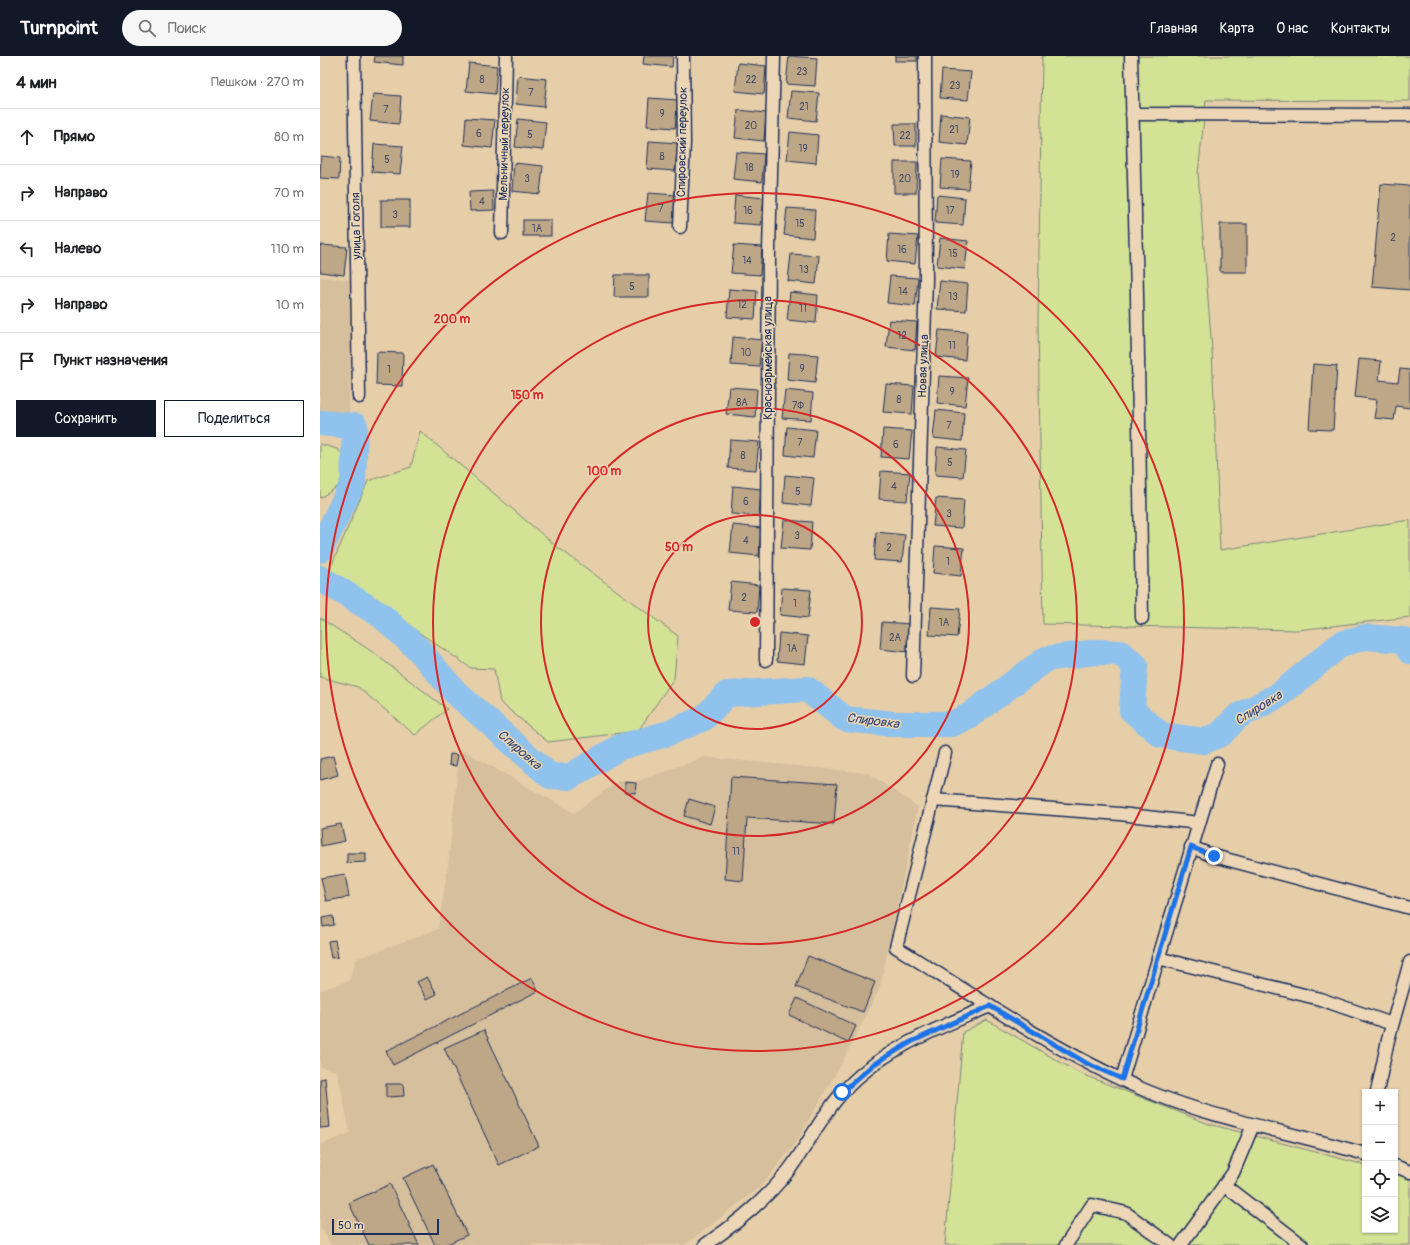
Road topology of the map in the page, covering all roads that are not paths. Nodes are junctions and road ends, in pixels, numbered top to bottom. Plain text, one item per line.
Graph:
1 (354, 56) edge
2 (506, 56) edge
3 (683, 56) edge
4 (774, 56) edge
5 (925, 56) edge
6 (1131, 56) edge
7 (1132, 114) junction
8 (1410, 115) edge
9 (680, 228) dead end
10 (502, 233) dead end
11 (359, 396) dead end
12 (1142, 618) dead end
13 (766, 660) dead end
14 (913, 676) dead end
15 (945, 753) dead end
16 (1217, 764) dead end
17 (933, 800) junction
18 (1199, 823) junction
19 (1191, 847) junction
20 (1410, 908) edge
21 (1158, 958) junction
22 (1410, 962) edge
23 (990, 1006) junction
24 (1392, 1024) junction
25 (1122, 1079) junction
26 (1378, 1089) edge
27 (1253, 1125) junction
28 (1362, 1152) edge
29 (1398, 1167) edge
30 (1410, 1172) edge
31 (1224, 1185) junction
32 (705, 1245) edge
33 (1066, 1245) edge
34 (1170, 1245) edge
35 (1181, 1245) edge
36 (1302, 1245) edge

1 - 11 street, улица Гоголя
2 - 10 street, Мельничный переулок
3 - 9 street, Спировский переулок
4 - 13 street, Красноармейская улица
5 - 14 street, Новая улица
6 - 7 street
7 - 8 street
7 - 12 street
15 - 17 street
16 - 18 street
17 - 18 street
17 - 23 street
18 - 19 street
19 - 20 street
19 - 21 street
21 - 24 street
21 - 25 street
22 - 24 street
23 - 25 street
23 - 32 street
24 - 26 street
25 - 27 street
27 - 28 street
27 - 31 street
29 - 30 street
31 - 35 street
31 - 36 street
33 - 34 street

